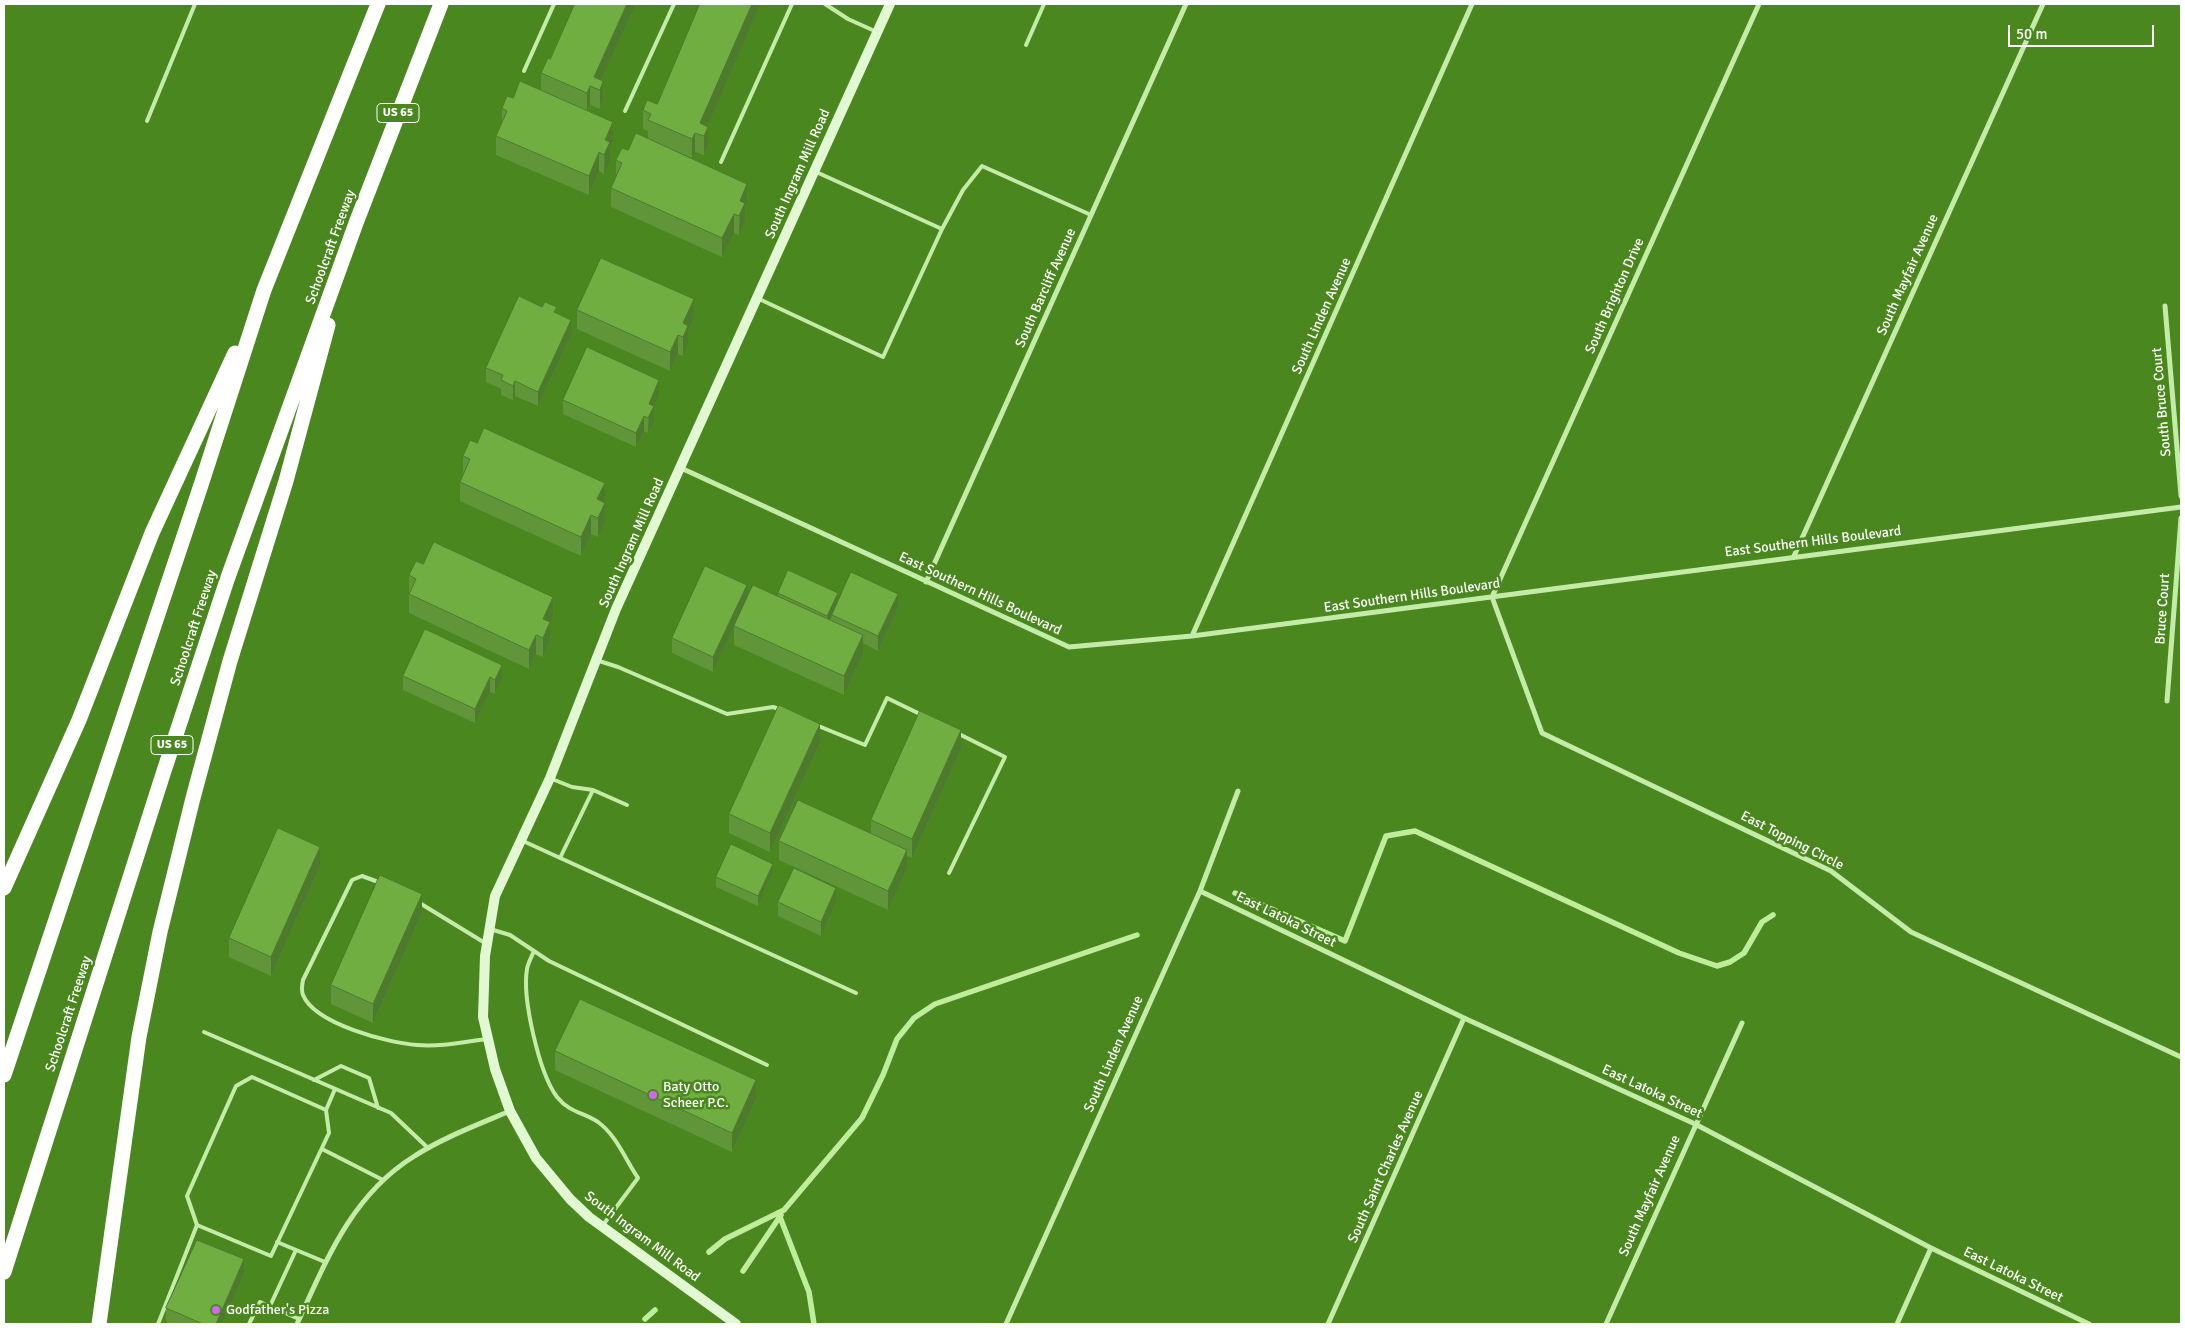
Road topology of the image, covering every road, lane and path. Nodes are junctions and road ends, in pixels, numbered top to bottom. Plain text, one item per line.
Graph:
1 (195, 4) edge
2 (378, 4) edge
3 (441, 4) edge
4 (554, 4) edge
5 (674, 4) edge
6 (792, 4) edge
7 (825, 4) edge
8 (890, 4) edge
9 (1044, 4) edge
10 (1186, 4) edge
11 (1472, 4) edge
12 (1759, 4) edge
13 (2043, 4) edge
14 (877, 32) junction
15 (1026, 45) dead end
16 (524, 71) dead end
17 (625, 111) dead end
18 (147, 121) dead end
19 (721, 162) dead end
20 (814, 171) junction
21 (1091, 215) junction
22 (356, 223) junction
23 (942, 230) junction
24 (264, 290) junction
25 (757, 298) junction
26 (2165, 306) dead end
27 (680, 468) junction
28 (2181, 496) edge
29 (2181, 506) edge
30 (2181, 518) edge
31 (1794, 556) junction
32 (926, 582) junction
33 (1492, 597) junction
34 (1192, 636) junction
35 (596, 660) junction
36 (2167, 702) dead end
37 (792, 714) edge
38 (930, 719) edge
39 (810, 722) edge
40 (955, 732) edge
41 (550, 778) junction
42 (593, 790) junction
43 (1238, 791) dead end
44 (627, 805) dead end
45 (522, 841) junction
46 (560, 858) junction
47 (949, 873) dead end
48 (385, 885) edge
49 (4, 888) edge
50 (1200, 891) junction
51 (410, 898) edge
52 (490, 928) junction
53 (487, 945) junction
54 (534, 951) junction
55 (856, 993) dead end
56 (1464, 1018) junction
57 (1742, 1022) dead end
58 (204, 1032) dead end
59 (488, 1039) junction
60 (2181, 1057) edge
61 (767, 1065) dead end
62 (4, 1075) edge
63 (314, 1080) junction
64 (335, 1089) junction
65 (378, 1108) junction
66 (326, 1110) junction
67 (510, 1111) junction
68 (1695, 1124) junction
69 (428, 1148) junction
70 (322, 1149) junction
71 (383, 1180) junction
72 (197, 1225) junction
73 (602, 1226) junction
74 (277, 1242) junction
75 (1931, 1248) junction
76 (296, 1250) junction
77 (325, 1262) junction
78 (4, 1272) edge
79 (270, 1306) junction
80 (298, 1322) edge
81 (99, 1324) edge
82 (158, 1324) edge
83 (249, 1324) edge
84 (736, 1324) edge
85 (1006, 1324) edge
86 (1328, 1324) edge
87 (1606, 1324) edge
88 (1898, 1324) edge
89 (2089, 1324) edge

1 - 18 lane
2 - 24 highway
3 - 22 highway, Schoolcraft Freeway / US 65
4 - 16 lane
5 - 17 lane
6 - 19 lane
7 - 14 lane
8 - 14 street, South Ingram Mill Road
9 - 15 lane
10 - 21 street, South Barcliff Avenue
11 - 34 street, South Linden Avenue
12 - 33 street, South Brighton Drive
13 - 31 street, South Mayfair Avenue
14 - 20 street, South Ingram Mill Road
20 - 23 lane
20 - 25 street, South Ingram Mill Road
21 - 23 lane
21 - 32 street, South Barcliff Avenue
22 - 78 highway, Schoolcraft Freeway / US 65
22 - 81 highway
23 - 25 lane
24 - 49 highway
24 - 62 highway
25 - 27 street, South Ingram Mill Road
26 - 28 street, South Bruce Court
27 - 32 street, East Southern Hills Boulevard
27 - 35 street, South Ingram Mill Road
29 - 31 street, East Southern Hills Boulevard
30 - 36 street, Bruce Court
31 - 33 street, East Southern Hills Boulevard
32 - 34 street, East Southern Hills Boulevard
33 - 34 street, East Southern Hills Boulevard
33 - 60 street, East Topping Circle
35 - 37 lane
35 - 41 street, South Ingram Mill Road
38 - 39 lane
40 - 47 lane
41 - 42 lane
41 - 45 street, South Ingram Mill Road
42 - 44 lane
42 - 46 lane
43 - 50 street, South Linden Avenue
45 - 46 lane
45 - 52 street, South Ingram Mill Road
46 - 55 lane
48 - 59 lane
50 - 56 street, East Latoka Street
50 - 85 street, South Linden Avenue
51 - 53 lane
52 - 53 street, South Ingram Mill Road
52 - 54 lane
53 - 59 street, South Ingram Mill Road
54 - 61 lane
54 - 73 lane
56 - 68 street, East Latoka Street
56 - 86 street, South Saint Charles Avenue
57 - 68 street, South Mayfair Avenue
58 - 63 lane
59 - 67 street, South Ingram Mill Road
63 - 64 lane
63 - 65 lane
64 - 65 lane
64 - 66 lane
65 - 69 lane
66 - 70 lane
66 - 72 lane
67 - 69 street
67 - 73 street, South Ingram Mill Road
68 - 75 street, East Latoka Street
68 - 87 street, South Mayfair Avenue
69 - 71 street
70 - 71 lane
70 - 74 lane
71 - 77 street
72 - 74 lane
72 - 82 lane
73 - 84 street, South Ingram Mill Road
74 - 76 lane
75 - 88 street
75 - 89 street, East Latoka Street
76 - 77 lane
76 - 79 lane
77 - 80 street
79 - 80 lane
79 - 83 lane

